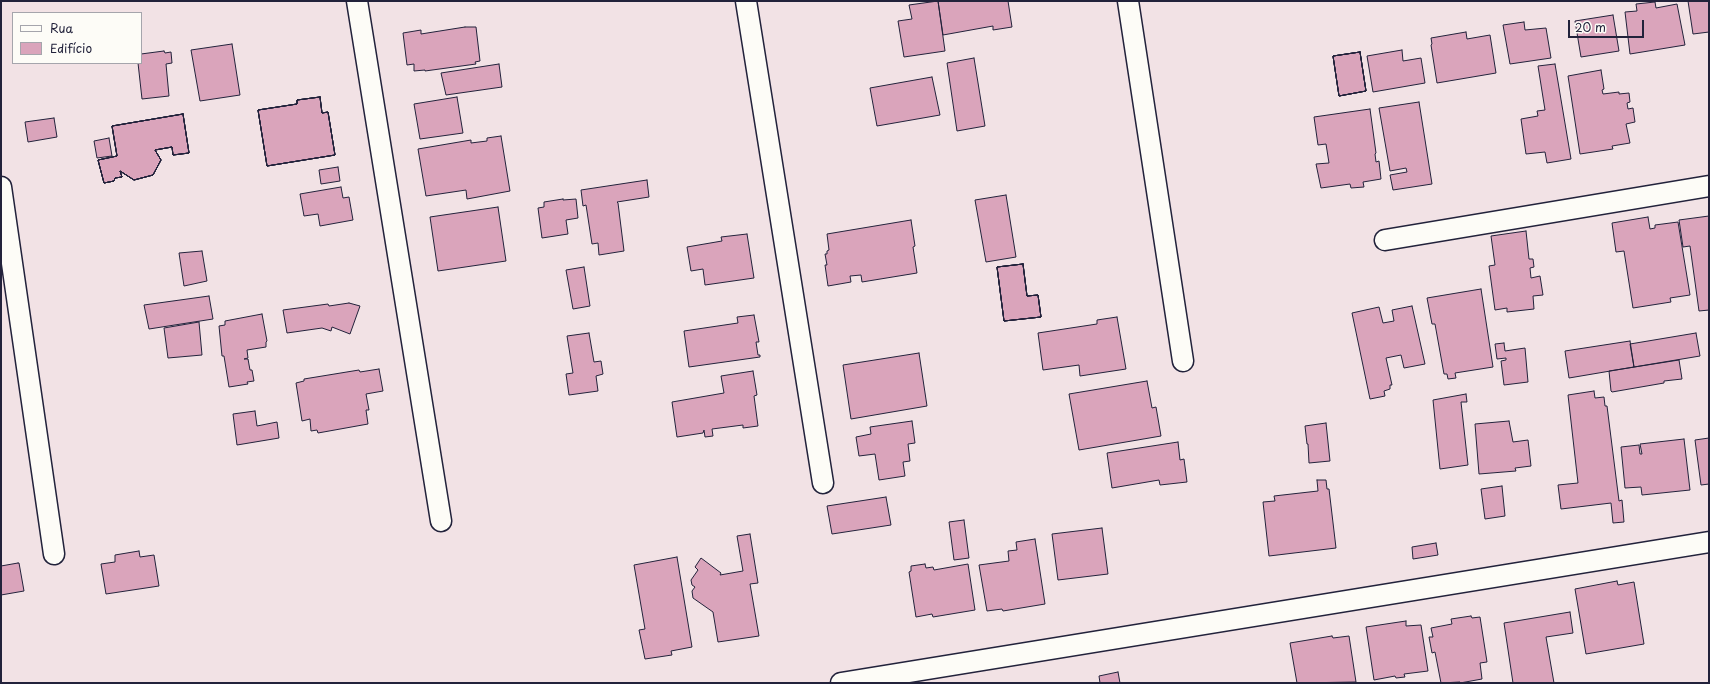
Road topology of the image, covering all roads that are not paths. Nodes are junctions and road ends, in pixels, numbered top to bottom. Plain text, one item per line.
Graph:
1 (357, 1) edge
2 (746, 1) edge
3 (1128, 1) edge
4 (1709, 186) edge
5 (1, 187) edge
6 (1385, 240) dead end
7 (1183, 361) dead end
8 (823, 483) dead end
9 (441, 521) dead end
10 (1709, 542) edge
11 (54, 554) dead end
12 (841, 683) edge

1 - 9 street
2 - 8 street
3 - 7 street
4 - 6 street
5 - 11 street
10 - 12 street

